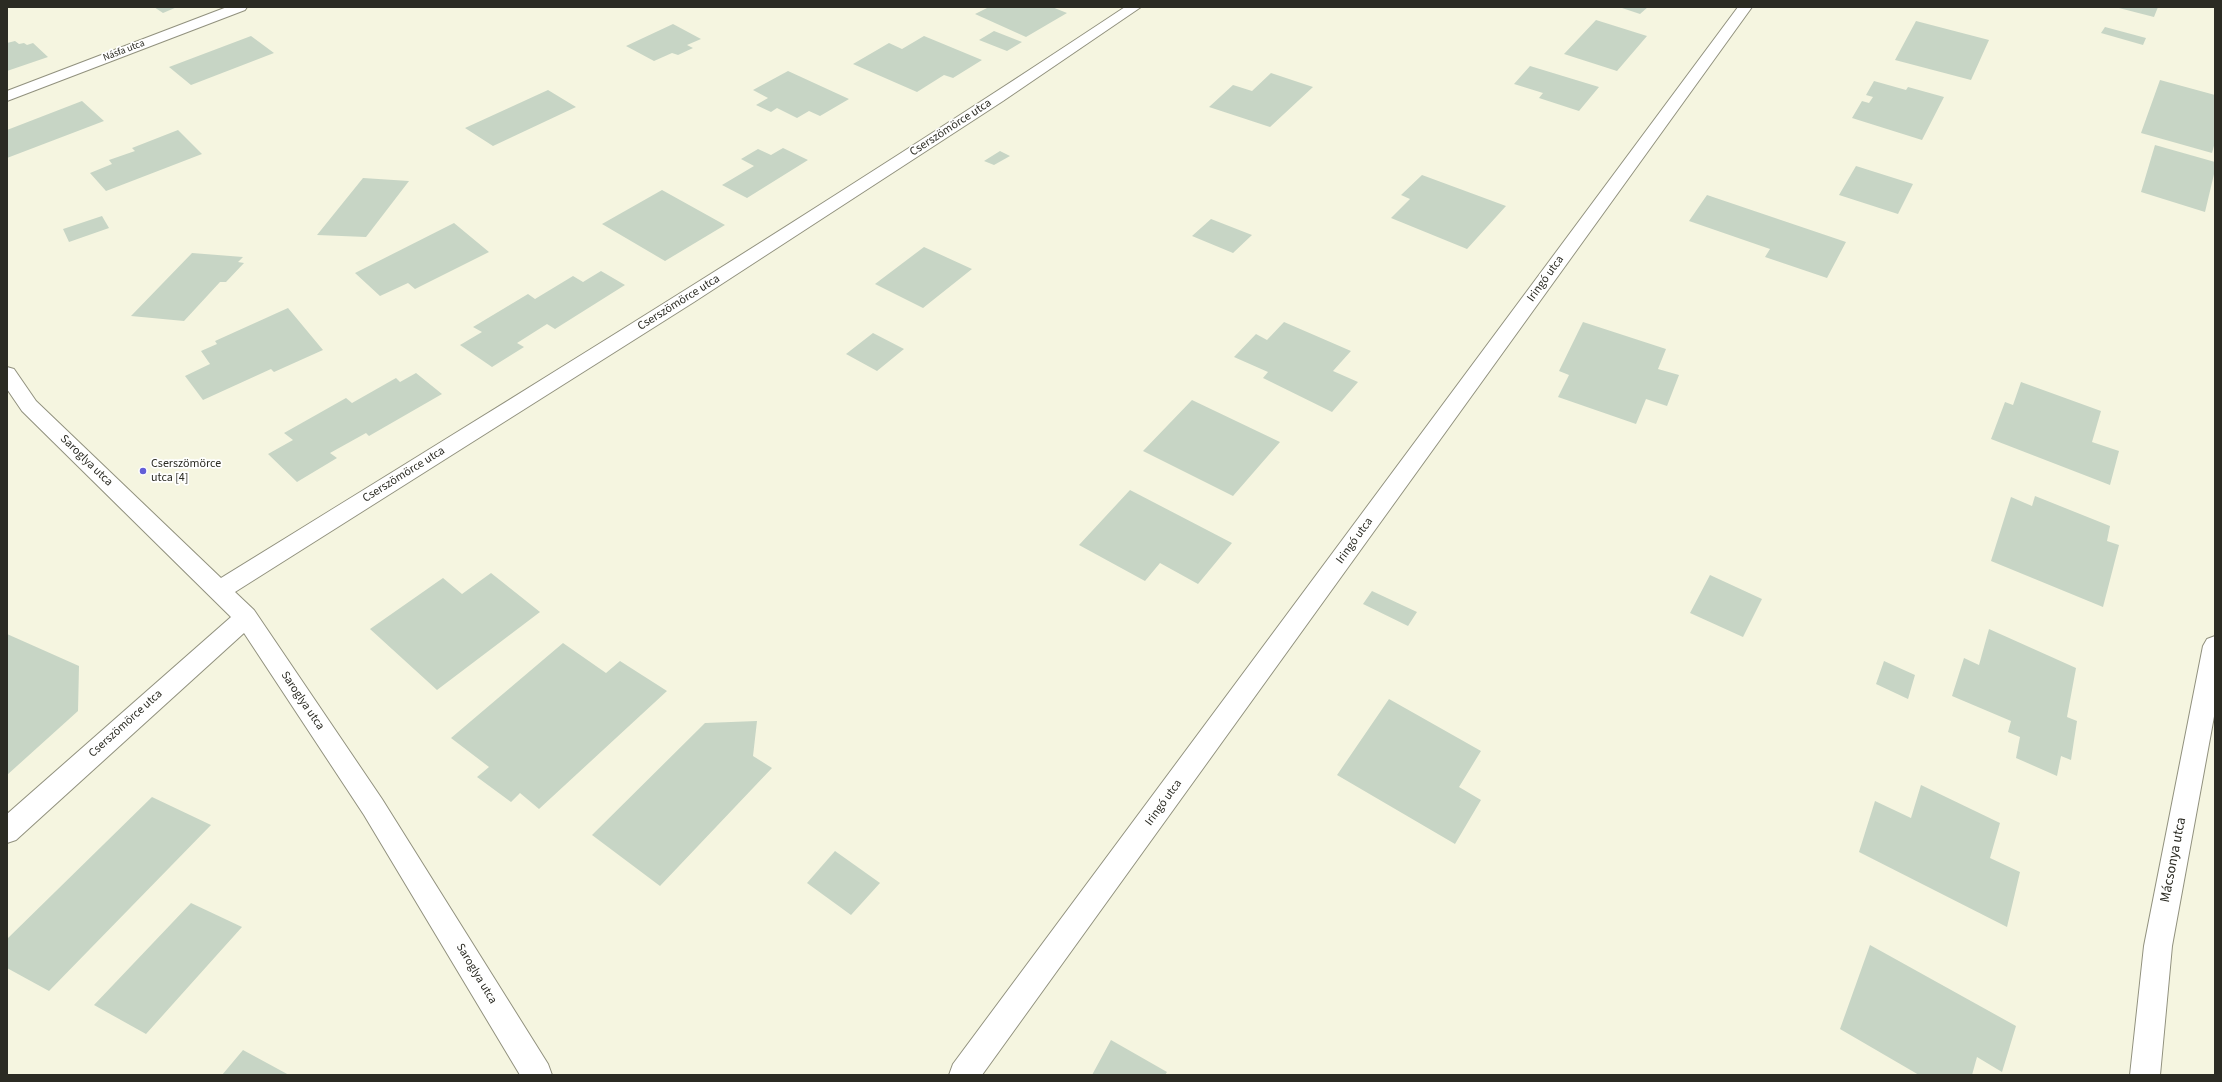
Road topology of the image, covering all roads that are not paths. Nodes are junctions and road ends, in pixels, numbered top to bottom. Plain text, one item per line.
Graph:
1 (240, 7) edge
2 (1745, 7) edge
3 (1125, 8) edge
4 (7, 96) edge
5 (7, 374) edge
6 (218, 591) junction
7 (246, 617) junction
8 (2215, 646) edge
9 (7, 831) edge
10 (537, 1075) edge
11 (964, 1075) edge
12 (2145, 1075) edge

1 - 4 street, Násfa utca
2 - 11 street, Iringó utca
3 - 6 street, Cserszömörce utca
5 - 6 street, Saroglya utca
6 - 7 street, Saroglya utca
7 - 9 street, Cserszömörce utca
7 - 10 street, Saroglya utca
8 - 12 street, Mácsonya utca

